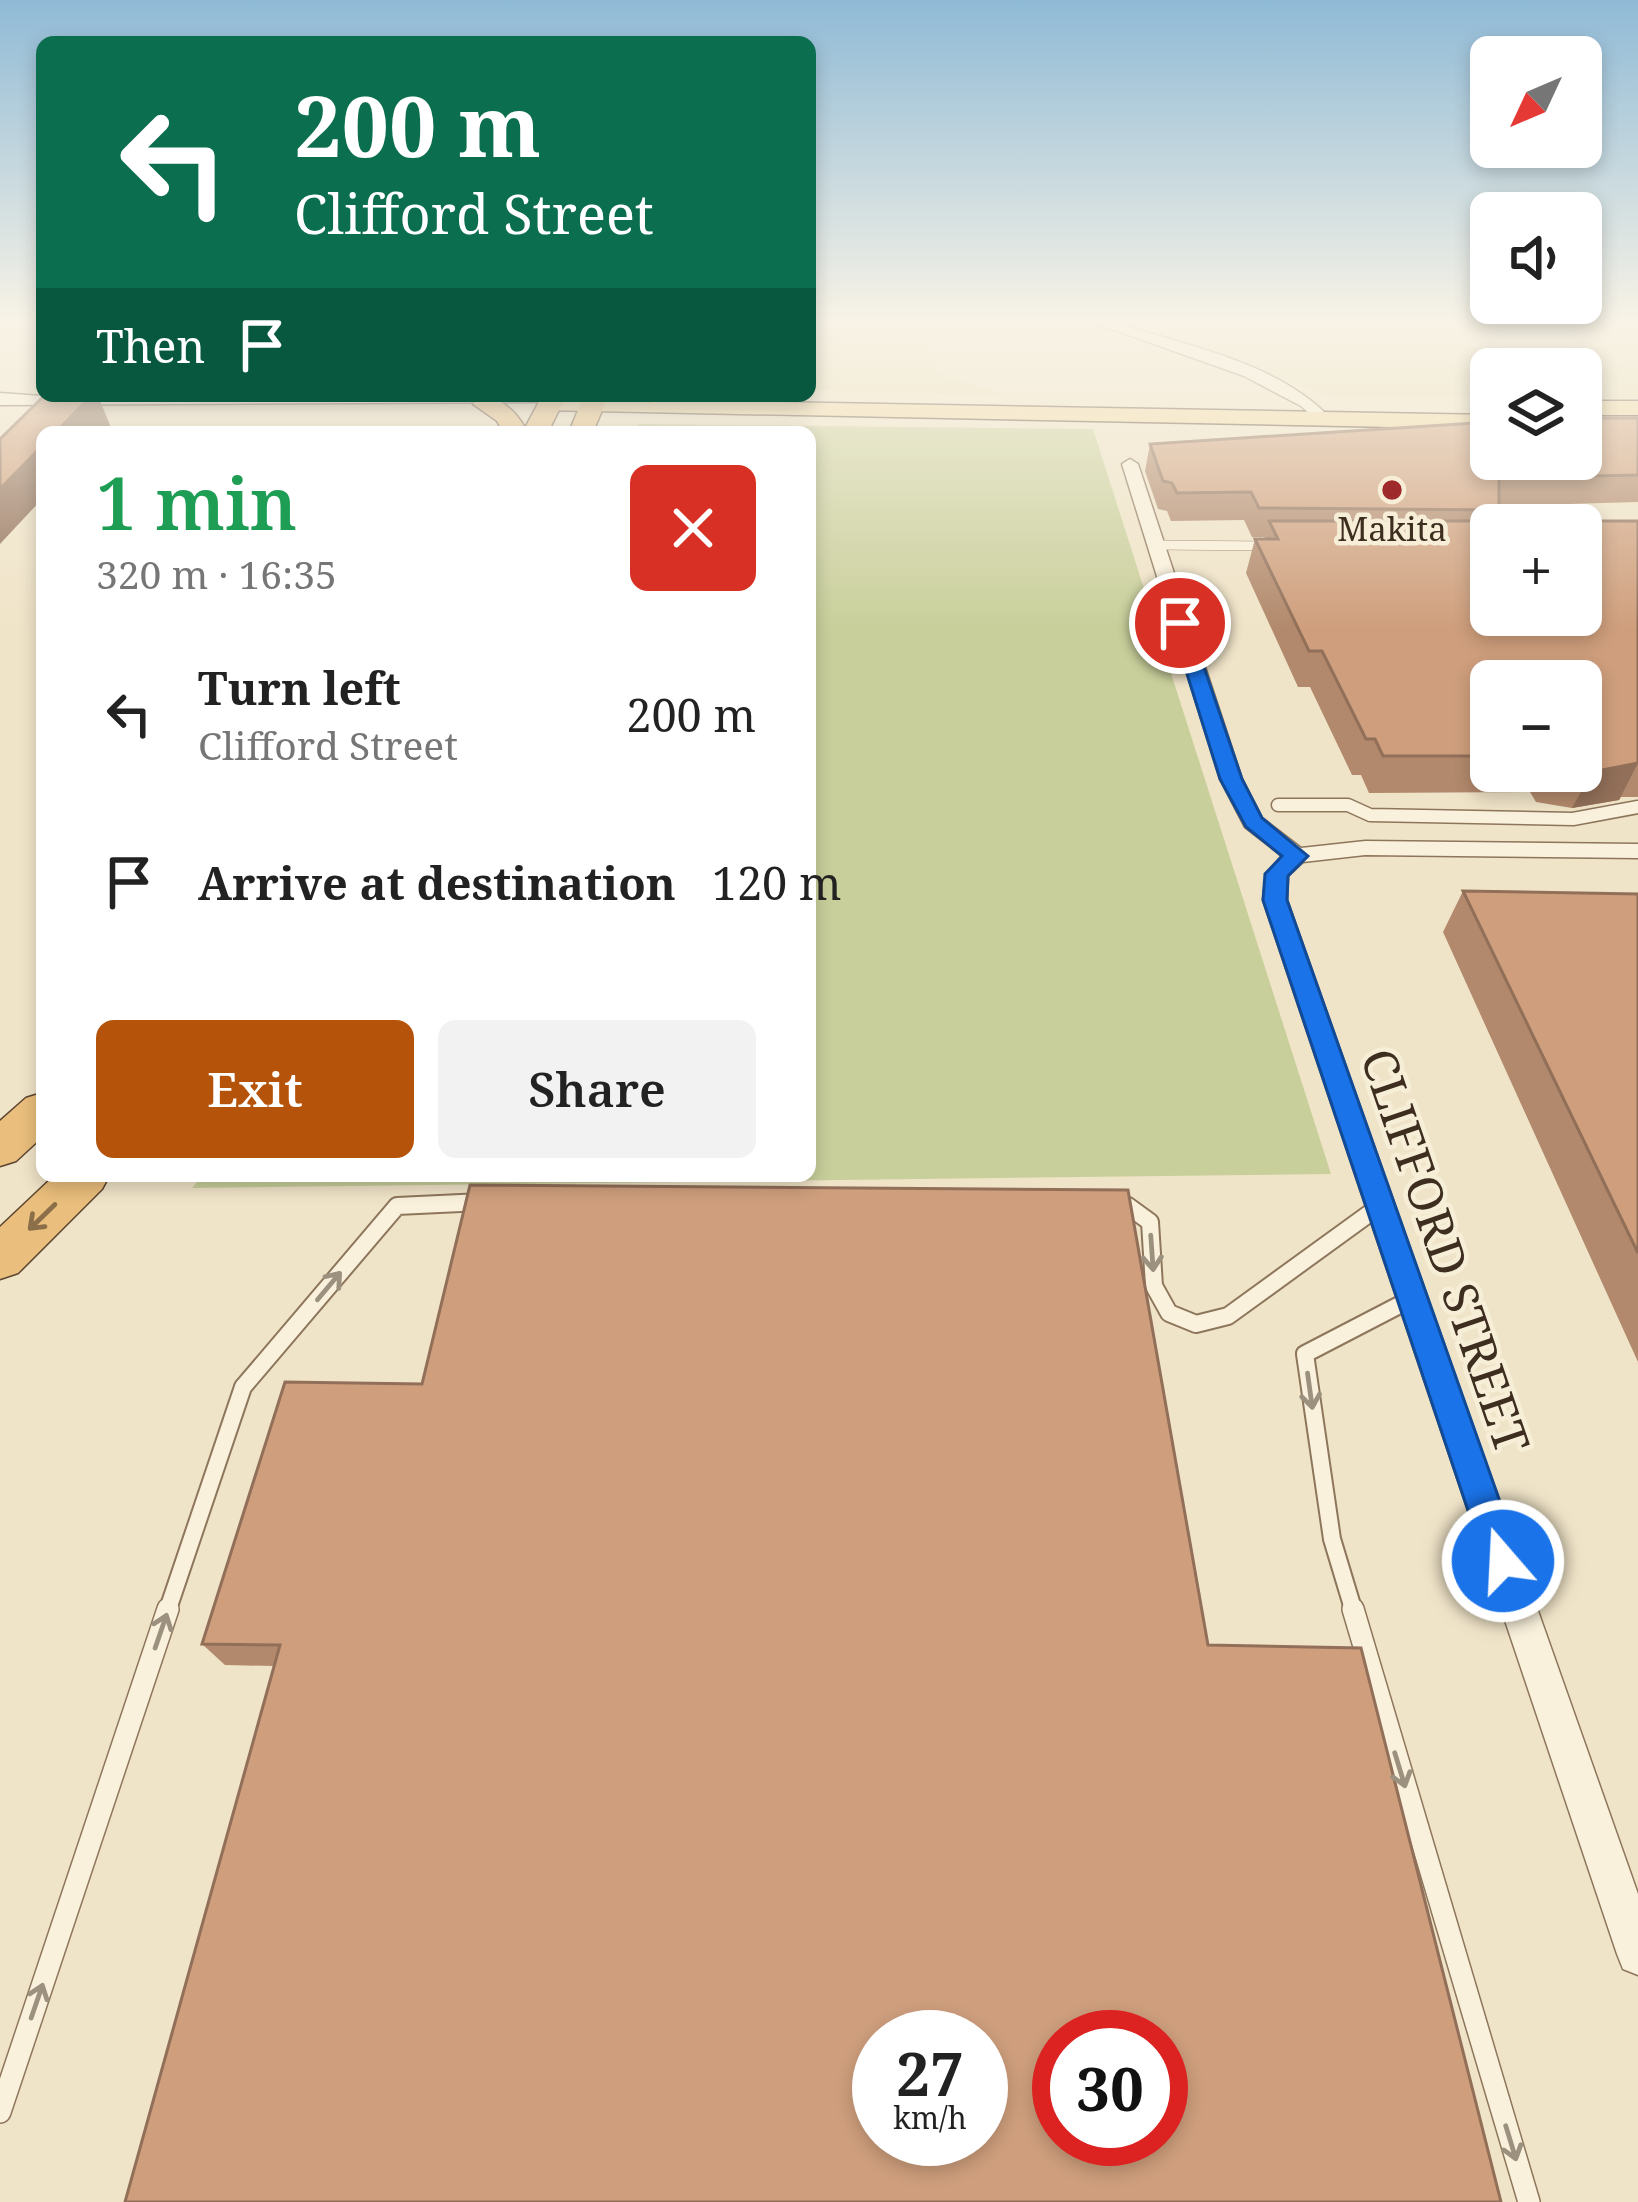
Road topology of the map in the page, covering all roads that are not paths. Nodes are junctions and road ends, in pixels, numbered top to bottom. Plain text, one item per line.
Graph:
1 (1602, 422) edge
2 (1638, 423) edge
3 (1141, 463) dead end
4 (1155, 545) junction
5 (1289, 546) edge
6 (1278, 805) dead end
7 (1638, 807) edge
8 (1638, 851) edge
9 (1296, 856) junction
10 (36, 1115) edge
11 (0, 1148) edge
12 (79, 1182) edge
13 (504, 1202) edge
14 (1094, 1202) edge
15 (1381, 1205) junction
16 (0, 1258) edge
17 (1413, 1298) junction
18 (1638, 1954) edge
19 (0, 2111) edge
20 (1529, 2202) edge

1 - 2 main road
3 - 4 street
4 - 5 lane
4 - 9 street
6 - 7 lane
8 - 9 street
9 - 15 street, CLIFFORD STREET
10 - 11 highway
12 -> 16 highway
19 -> 13 lane
14 -> 15 lane
15 - 17 street, CLIFFORD STREET
17 - 18 street, CLIFFORD STREET
17 -> 20 lane

